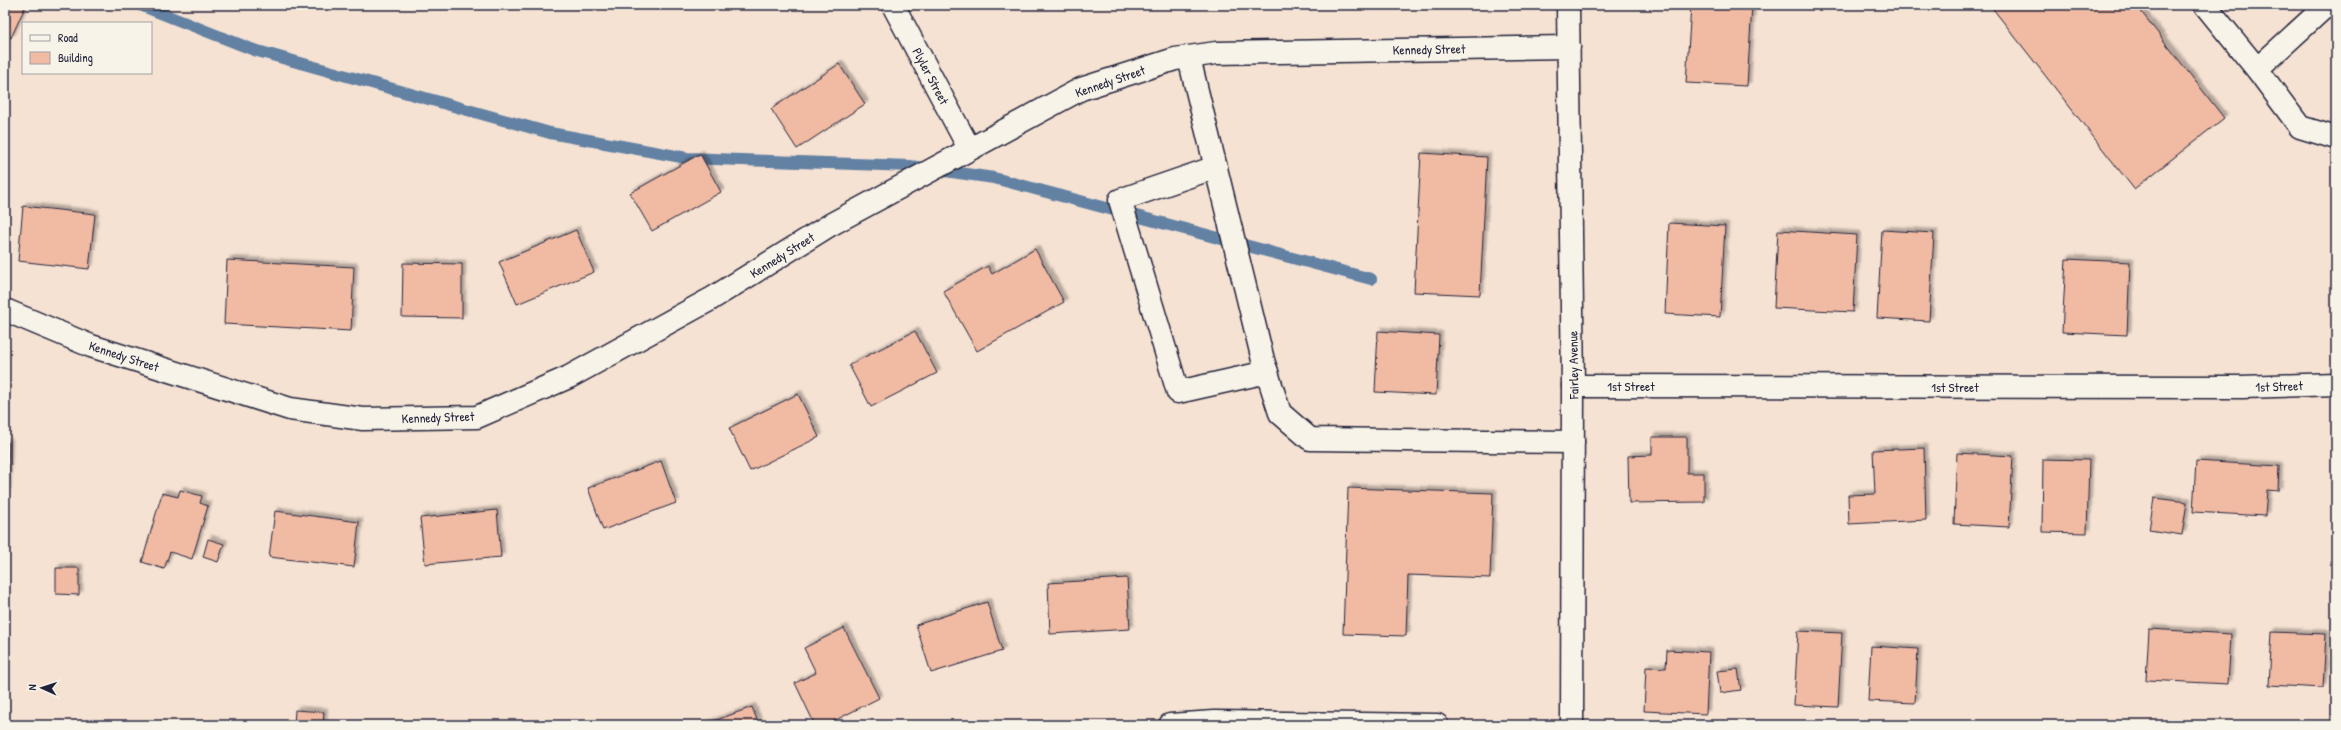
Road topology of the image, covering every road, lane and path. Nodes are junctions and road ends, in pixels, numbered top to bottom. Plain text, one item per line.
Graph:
1 (893, 5) edge
2 (1568, 5) edge
3 (2205, 5) edge
4 (2326, 5) edge
5 (1568, 47) junction
6 (1189, 58) junction
7 (2257, 68) junction
8 (2336, 138) edge
9 (969, 148) junction
10 (1216, 167) junction
11 (5, 310) edge
12 (1267, 372) junction
13 (2336, 384) edge
14 (1573, 386) junction
15 (1573, 442) junction
16 (1170, 725) edge
17 (1437, 725) edge
18 (1572, 725) edge

1 - 9 street, Plyler Street
2 - 5 street, Fairley Avenue
3 - 7 street
4 - 7 street
5 - 6 street, Kennedy Street
5 - 14 street, Fairley Avenue
6 - 9 street, Kennedy Street
6 - 10 street
7 - 8 street
9 - 11 street, Kennedy Street
10 - 12 street
10 - 12 street
12 - 15 street
13 - 14 street, 1st Street
14 - 15 street, Fairley Avenue
15 - 18 street, Fairley Avenue
16 - 17 street

